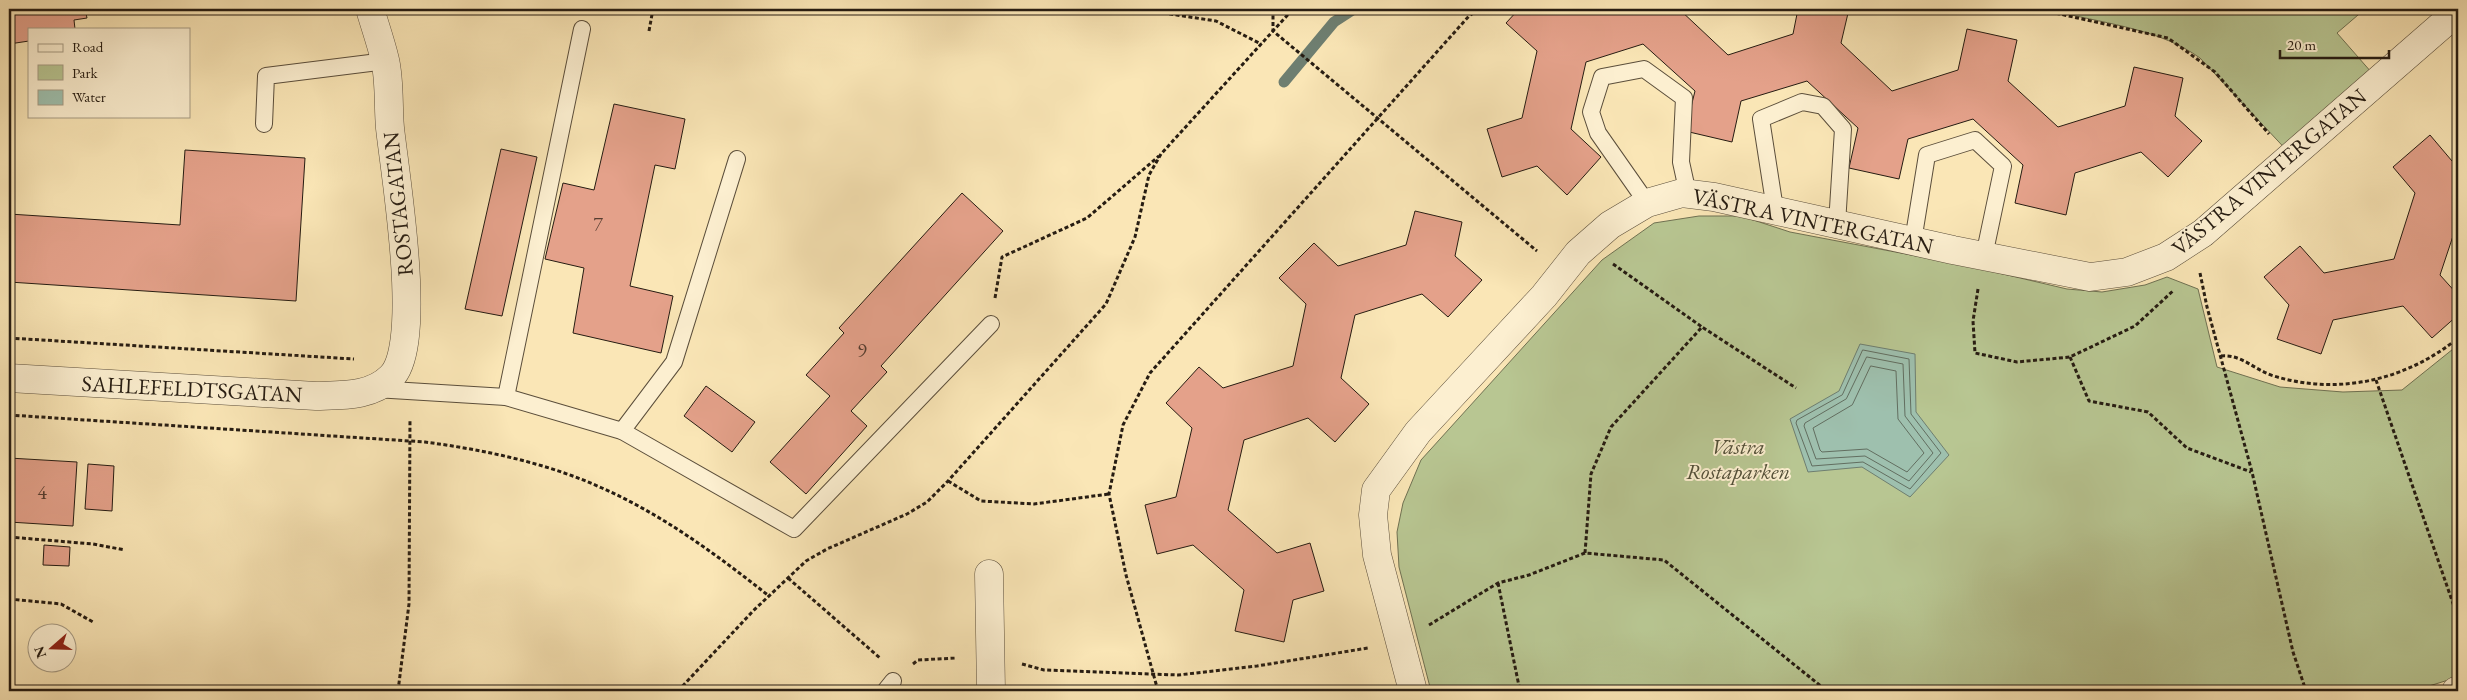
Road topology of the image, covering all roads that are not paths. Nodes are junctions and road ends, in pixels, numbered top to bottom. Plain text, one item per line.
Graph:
1 (370, 9) edge
2 (2458, 11) edge
3 (582, 29) dead end
4 (386, 61) junction
5 (264, 124) dead end
6 (737, 159) dead end
7 (1688, 194) junction
8 (1647, 203) junction
9 (1775, 210) junction
10 (1836, 224) junction
11 (1913, 241) junction
12 (1984, 256) junction
13 (991, 324) road end
14 (9, 378) edge
15 (374, 389) junction
16 (506, 397) junction
17 (622, 430) junction
18 (989, 574) dead end
19 (991, 691) edge
20 (1413, 691) edge

1 - 4 street, ROSTAGATAN
2 - 12 street, VÄSTRA VINTERGATAN
3 - 16 lane
4 - 5 lane
4 - 15 street, ROSTAGATAN
6 - 17 lane
7 - 8 street, VÄSTRA VINTERGATAN
7 - 8 lane
7 - 9 street, VÄSTRA VINTERGATAN
8 - 20 street, VÄSTRA VINTERGATAN
9 - 10 street, VÄSTRA VINTERGATAN
9 - 10 lane
10 - 11 street, VÄSTRA VINTERGATAN
11 - 12 street, VÄSTRA VINTERGATAN
11 - 12 lane
13 - 17 lane
14 - 15 street, SAHLEFELDTSGATAN
15 - 16 lane
16 - 17 lane
18 - 19 street

